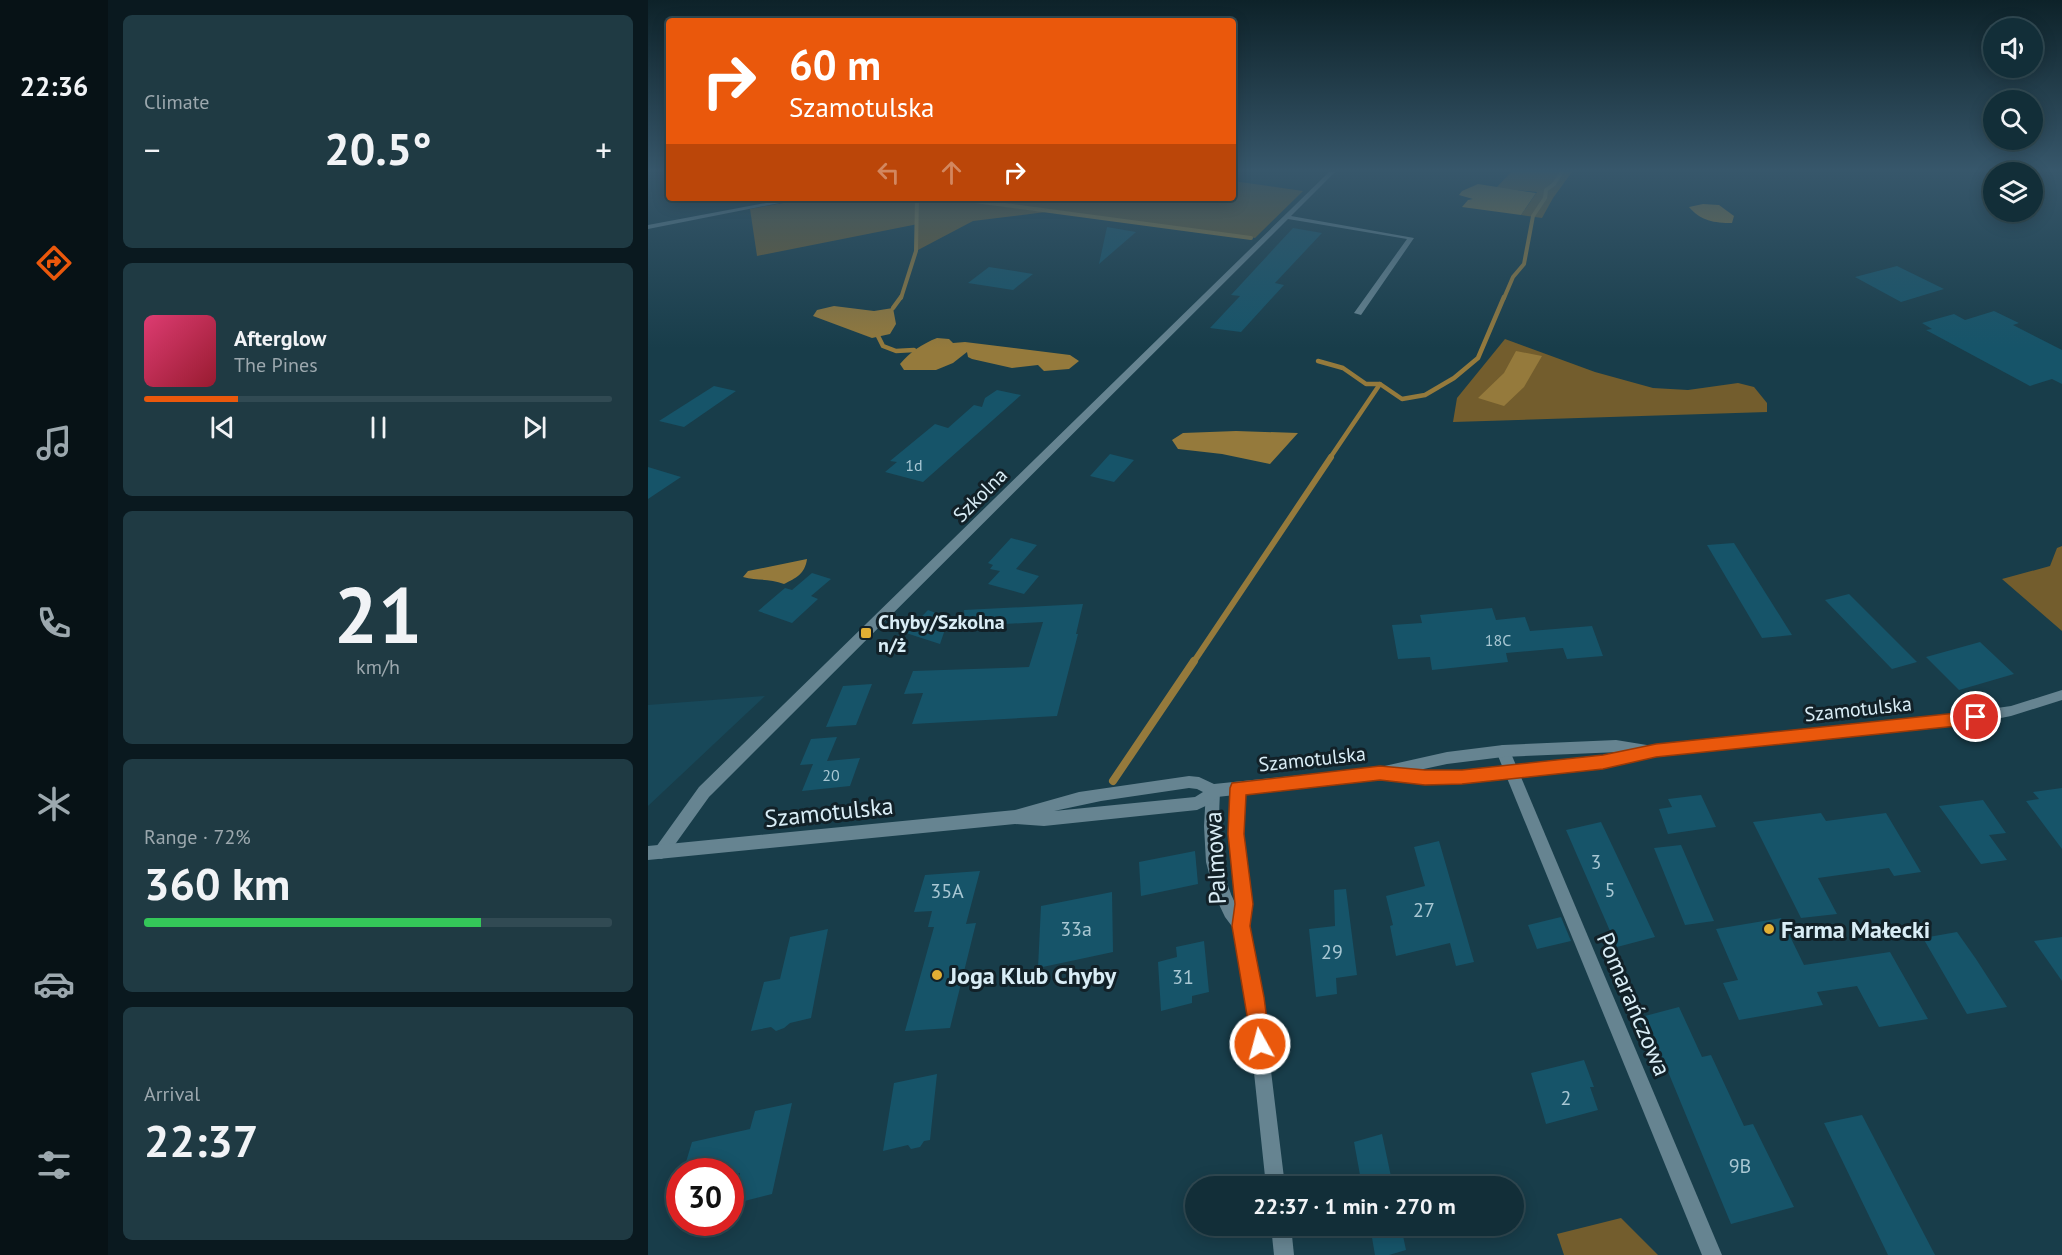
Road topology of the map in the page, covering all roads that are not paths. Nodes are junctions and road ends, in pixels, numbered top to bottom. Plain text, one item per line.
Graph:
1 (1271, 231) edge
2 (1366, 231) edge
3 (1358, 313) dead end
4 (2062, 695) edge
5 (1503, 751) junction
6 (1656, 751) junction
7 (1511, 772) junction
8 (1380, 773) junction
9 (1238, 788) junction
10 (1213, 791) junction
11 (1015, 816) junction
12 (655, 852) edge
13 (1241, 926) junction
14 (1275, 1176) edge
15 (1282, 1236) edge
16 (1284, 1255) edge
17 (1712, 1255) edge

1 - 12 street, Szkolna
2 - 3 street
4 - 6 street, Szamotulska
5 - 6 street, Szamotulska
5 - 7 street, Pomarańczowa
5 - 8 street, Szamotulska
6 - 7 street, Szamotulska
7 - 8 street, Szamotulska
7 - 17 street, Pomarańczowa
8 - 9 street, Szamotulska
9 - 10 street, Szamotulska
9 - 13 street, Palmowa
10 - 11 street, Szamotulska
10 - 11 street, Szamotulska
10 - 13 street, Palmowa
11 - 12 street, Szamotulska
13 - 14 street, Palmowa
15 - 16 street

